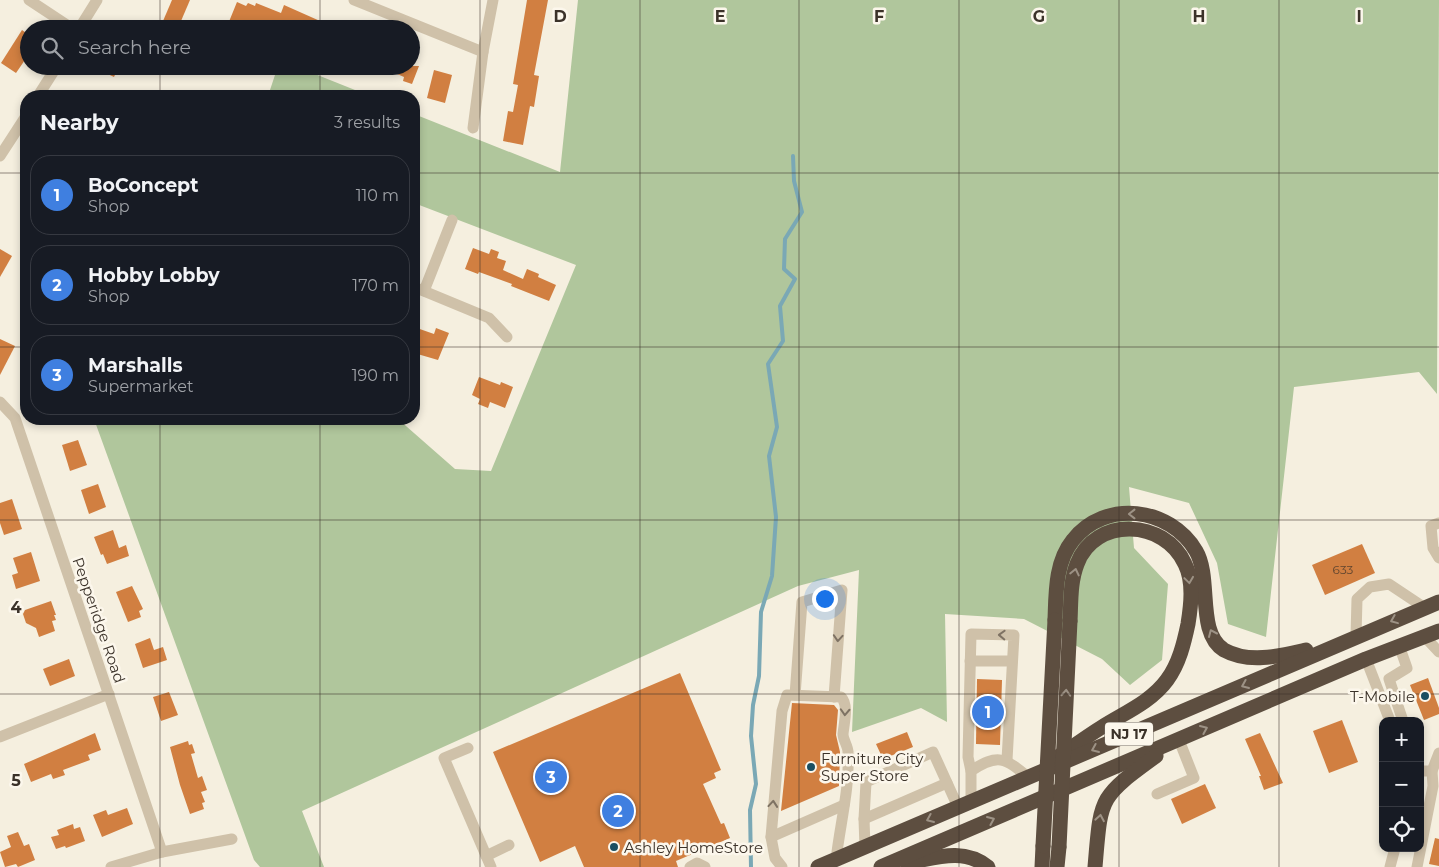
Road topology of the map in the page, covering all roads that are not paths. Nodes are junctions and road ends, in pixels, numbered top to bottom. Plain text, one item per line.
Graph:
1 (29, 0) edge
2 (97, 0) edge
3 (354, 0) edge
4 (493, 0) edge
5 (59, 20) edge
6 (85, 20) edge
7 (404, 20) edge
8 (420, 27) edge
9 (483, 52) junction
10 (51, 75) edge
11 (42, 90) edge
12 (20, 125) edge
13 (473, 128) dead end
14 (0, 156) edge
15 (452, 220) dead end
16 (420, 287) edge
17 (420, 289) edge
18 (507, 337) dead end
19 (0, 402) edge
20 (1439, 523) edge
21 (1439, 558) edge
22 (1432, 605) edge
23 (1062, 620) junction
24 (1432, 634) edge
25 (1356, 636) junction
26 (1337, 644) junction
27 (1400, 648) junction
28 (1439, 652) edge
29 (1366, 659) junction
30 (970, 661) junction
31 (1012, 661) junction
32 (109, 694) junction
33 (796, 695) junction
34 (834, 697) junction
35 (1388, 717) edge
36 (1402, 717) edge
37 (0, 737) edge
38 (1179, 740) junction
39 (468, 748) dead end
40 (1439, 753) edge
41 (1007, 760) junction
42 (971, 771) junction
43 (1426, 771) edge
44 (1030, 777) junction
45 (947, 783) junction
46 (1157, 794) dead end
47 (844, 805) junction
48 (964, 805) junction
49 (864, 820) junction
50 (771, 837) junction
51 (232, 839) dead end
52 (509, 845) dead end
53 (865, 847) junction
54 (162, 852) junction
55 (1394, 852) edge
56 (836, 860) junction
57 (489, 862) edge
58 (112, 867) edge
59 (690, 867) edge
60 (705, 867) edge
61 (782, 867) edge
62 (818, 867) edge
63 (882, 867) edge
64 (888, 867) edge
65 (988, 867) edge
66 (1042, 867) edge
67 (1057, 867) edge
68 (1095, 867) edge
69 (1390, 867) edge
70 (1417, 867) edge

1 - 5 street
2 - 6 street
3 - 7 street
4 - 9 street
8 - 9 street
9 - 13 street
10 - 11 street
12 - 14 street
15 - 16 street
17 - 18 street
19 - 32 street, Pepperidge Road
20 - 21 street
22 -> 25 highway, NJ 17
22 - 25 street
26 -> 23 highway
23 -> 44 highway
23 - 66 highway, bridge
67 -> 23 highway, bridge
24 - 27 highway, NJ 17
24 - 28 street
25 - 26 highway, NJ 17
26 -> 44 highway, NJ 17
27 - 29 highway, NJ 17
27 - 36 street
29 - 35 street
38 -> 29 highway, NJ 17
30 - 31 street
31 -> 30 street
30 - 42 street
31 - 41 street
32 - 37 street
32 - 54 street, Pepperidge Road
33 - 34 street
33 -> 34 street
50 -> 33 street
34 -> 47 street
38 - 46 street
63 -> 38 highway, NJ 17
68 -> 38 highway
39 - 57 street
40 - 43 street
41 - 42 street
41 - 44 street
42 - 48 street
43 - 70 street
44 - 48 highway, NJ 17
45 - 48 street
45 - 49 street
45 - 49 street
47 - 50 street
47 - 56 street
48 -> 53 highway, NJ 17
49 - 53 street
50 - 61 street
51 - 54 street
52 - 57 street
53 - 56 highway, NJ 17
54 - 58 street
55 - 69 street
56 - 62 highway, NJ 17
59 - 60 street
64 - 65 highway

